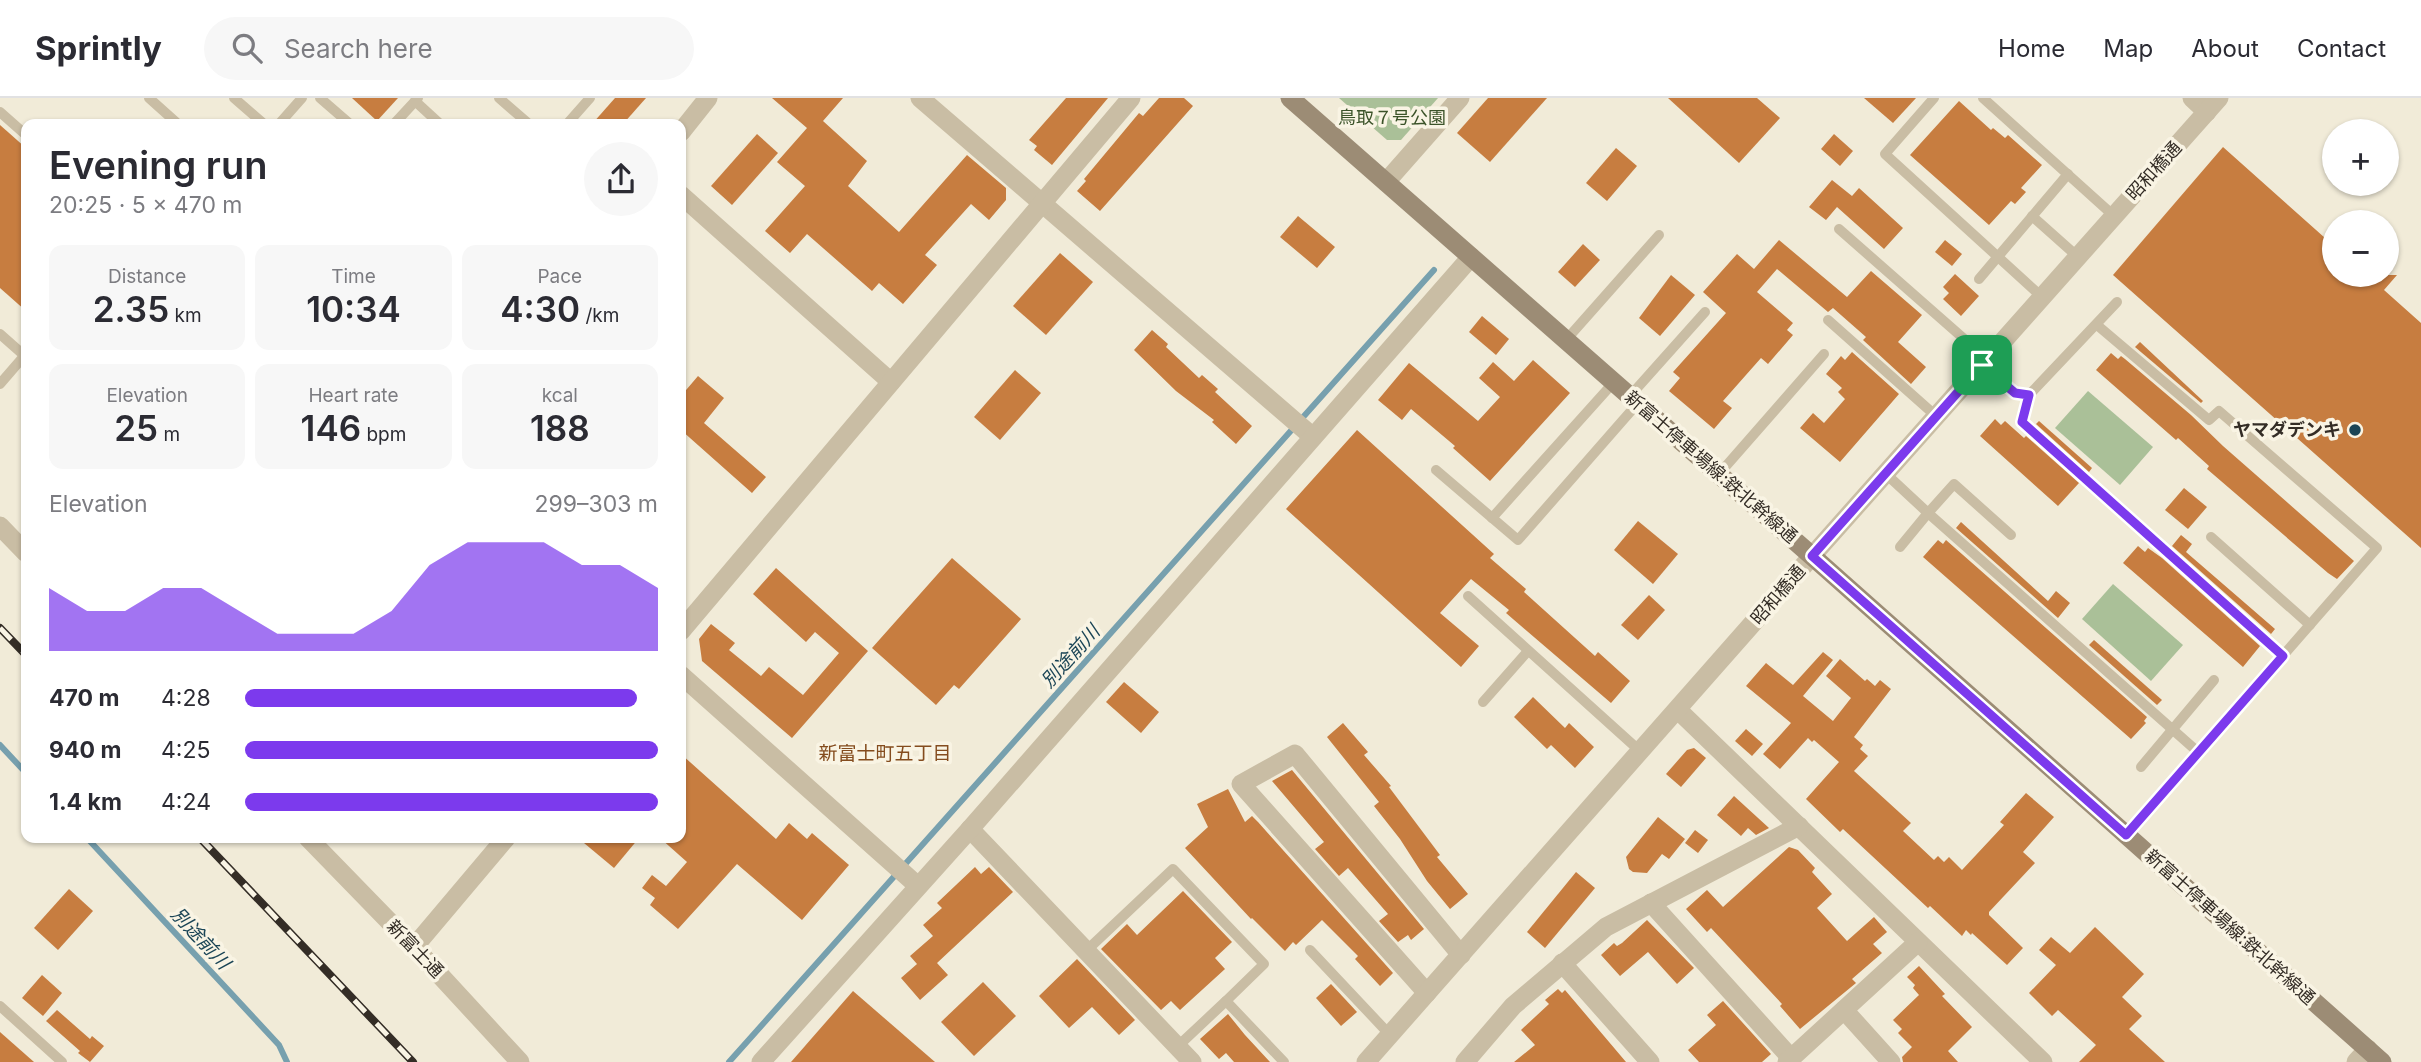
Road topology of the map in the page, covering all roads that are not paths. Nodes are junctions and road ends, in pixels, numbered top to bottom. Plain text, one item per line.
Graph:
1 (149, 98) edge
2 (234, 98) edge
3 (302, 98) edge
4 (320, 98) edge
5 (499, 98) edge
6 (708, 98) edge
7 (920, 98) edge
8 (1132, 98) edge
9 (1290, 98) edge
10 (1460, 98) edge
11 (1934, 98) edge
12 (1983, 98) edge
13 (2192, 98) edge
14 (416, 99) edge
15 (586, 99) edge
16 (2213, 105) edge
17 (0, 112) edge
18 (172, 119) edge
19 (258, 119) edge
20 (283, 119) edge
21 (344, 119) edge
22 (398, 119) edge
23 (435, 119) edge
24 (522, 119) edge
25 (571, 119) edge
26 (686, 126) edge
27 (21, 131) edge
28 (2068, 174) junction
29 (1386, 182) junction
30 (686, 199) edge
31 (1042, 204) junction
32 (2032, 216) junction
33 (2114, 216) junction
34 (1839, 229) dead end
35 (1659, 235) dead end
36 (1471, 257) junction
37 (1997, 257) junction
38 (2078, 257) junction
39 (1979, 279) dead end
40 (2042, 297) junction
41 (2118, 302) dead end
42 (1705, 312) dead end
43 (1828, 320) dead end
44 (2096, 325) junction
45 (0, 334) edge
46 (1566, 340) junction
47 (21, 352) edge
48 (1824, 354) dead end
49 (21, 360) edge
50 (1984, 362) junction
51 (891, 382) junction
52 (1614, 382) junction
53 (0, 383) edge
54 (2029, 395) junction
55 (1634, 399) junction
56 (1936, 416) junction
57 (1313, 437) junction
58 (1436, 470) dead end
59 (1885, 473) junction
60 (1719, 474) junction
61 (1928, 513) junction
62 (1492, 518) junction
63 (0, 526) edge
64 (2011, 536) dead end
65 (2211, 537) dead end
66 (1899, 547) dead end
67 (21, 548) edge
68 (1812, 556) junction
69 (1468, 596) dead end
70 (686, 625) edge
71 (2310, 625) junction
72 (1528, 651) junction
73 (2283, 656) junction
74 (686, 679) edge
75 (2214, 680) dead end
76 (1483, 702) dead end
77 (1678, 710) junction
78 (2173, 730) junction
79 (1641, 752) junction
80 (2198, 752) junction
81 (2141, 767) dead end
82 (1799, 826) junction
83 (970, 829) junction
84 (2126, 835) junction
85 (315, 843) edge
86 (502, 843) edge
87 (918, 886) junction
88 (1651, 902) junction
89 (1918, 942) junction
90 (414, 947) junction
91 (1310, 950) dead end
92 (1086, 951) junction
93 (1461, 955) junction
94 (1562, 963) junction
95 (1427, 993) junction
96 (1226, 1001) junction
97 (0, 1006) edge
98 (1844, 1010) junction
99 (1390, 1035) junction
100 (1177, 1047) junction
101 (2368, 1058) edge
102 (1789, 1060) edge
103 (62, 1062) edge
104 (520, 1062) edge
105 (761, 1062) edge
106 (1192, 1062) edge
107 (1284, 1062) edge
108 (1366, 1062) edge
109 (1465, 1062) edge
110 (1650, 1062) edge
111 (1891, 1062) edge
112 (2043, 1062) edge

1 - 18 lane
2 - 19 lane
3 - 20 lane
4 - 21 lane
5 - 24 lane
6 - 26 street
7 - 31 street
8 - 31 street
9 - 29 main road, 新富士停車場線:鉄北幹線通
10 - 29 street
11 - 37 lane
12 - 28 lane
13 - 16 street
14 - 22 lane
14 - 23 lane
15 - 25 lane
16 - 33 street, 昭和橋通
17 - 27 lane
28 - 32 lane
28 - 33 lane
29 - 36 main road, 新富士停車場線:鉄北幹線通
30 - 51 street
31 - 51 street
31 - 57 street
32 - 37 lane
32 - 38 lane
33 - 38 street, 昭和橋通
34 - 50 lane
35 - 46 lane
36 - 46 main road, 新富士停車場線:鉄北幹線通
36 - 57 street
37 - 39 lane
37 - 40 lane
38 - 40 street, 昭和橋通
40 - 50 street, 昭和橋通
41 - 44 lane
42 - 55 lane
43 - 56 lane
44 - 54 lane
44 - 71 lane
45 - 47 lane
46 - 52 main road, 新富士停車場線:鉄北幹線通
48 - 60 lane
49 - 53 lane
50 - 54 lane
50 - 56 street, 昭和橋通
51 - 70 street
52 - 55 main road, 新富士停車場線:鉄北幹線通
52 - 62 lane
54 - 73 lane
55 - 60 main road, 新富士停車場線:鉄北幹線通
55 - 62 lane
56 - 59 street, 昭和橋通
57 - 83 street
58 - 62 lane
59 - 61 lane
59 - 68 street, 昭和橋通
60 - 68 main road, 新富士停車場線:鉄北幹線通
61 - 64 lane
61 - 66 lane
61 - 78 lane
63 - 67 street
65 - 71 lane
68 - 77 street, 昭和橋通
68 - 84 main road, 新富士停車場線:鉄北幹線通
69 - 72 lane
71 - 73 lane
72 - 76 lane
72 - 79 lane
73 - 80 lane
74 - 87 street
75 - 78 lane
77 - 79 street, 昭和橋通
77 - 82 street
78 - 80 lane
78 - 81 lane
79 - 93 street, 昭和橋通
80 - 84 lane
82 - 88 street
82 - 89 street
83 - 87 street
83 - 92 street
84 - 101 main road, 新富士停車場線:鉄北幹線通
85 - 90 street, 新富士通
86 - 90 street
87 - 105 street
88 - 94 street
88 - 102 street
89 - 98 street
89 - 112 street
90 - 104 street, 新富士通
91 - 99 lane
92 - 96 lane
92 - 100 street
93 - 95 street, 昭和橋通
93 - 95 street
94 - 109 street
94 - 110 street
95 - 99 street, 昭和橋通
96 - 100 lane
96 - 107 lane
97 - 103 lane
98 - 102 street
98 - 111 street
99 - 108 street, 昭和橋通
100 - 106 street

